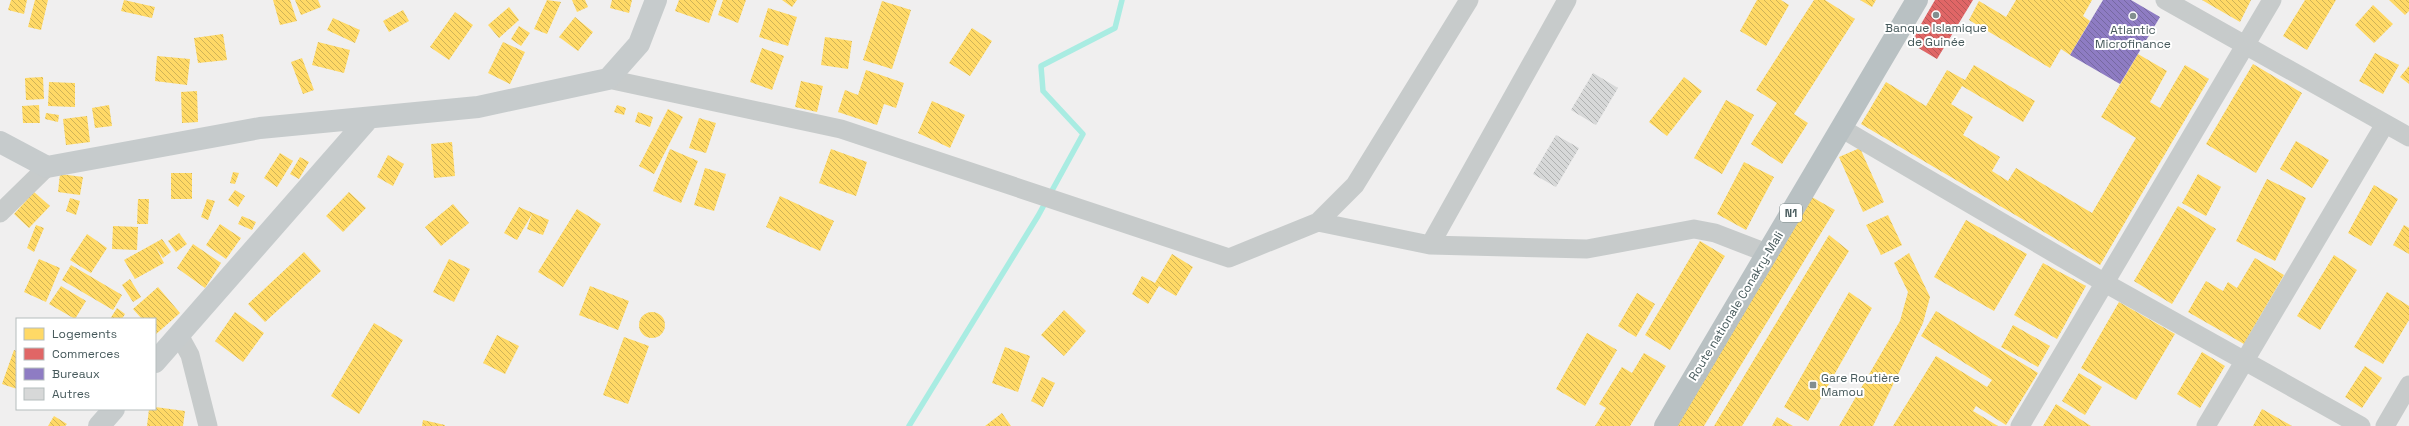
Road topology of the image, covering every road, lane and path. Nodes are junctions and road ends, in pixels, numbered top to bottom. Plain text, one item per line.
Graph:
1 (656, 0) edge
2 (1469, 0) edge
3 (1566, 0) edge
4 (1917, 0) edge
5 (2165, 0) edge
6 (2272, 0) edge
7 (2245, 45) junction
8 (608, 80) junction
9 (369, 118) junction
10 (2385, 124) junction
11 (1841, 128) junction
12 (2409, 137) edge
13 (0, 142) edge
14 (47, 167) junction
15 (0, 213) edge
16 (1318, 222) junction
17 (1430, 244) junction
18 (1767, 253) junction
19 (2105, 283) junction
20 (179, 336) junction
21 (2245, 360) junction
22 (156, 361) edge
23 (2409, 385) edge
24 (113, 410) edge
25 (99, 426) edge
26 (208, 426) edge
27 (1665, 426) edge
28 (2020, 426) edge
29 (2206, 426) edge
30 (2361, 426) edge
31 (2384, 426) edge

1 - 8 street
2 - 16 street
3 - 17 street
4 - 11 highway, Route nationale Conakry-Mali / N1
5 - 7 street
6 - 7 street
7 - 10 street
7 - 19 street
8 - 9 street
8 - 16 street
9 - 14 street
9 - 20 street
10 - 12 street
10 - 21 street
11 - 18 highway, Route nationale Conakry-Mali / N1
11 - 19 street
13 - 14 street
14 - 15 street
16 - 17 street
17 - 18 street
18 - 27 highway, Route nationale Conakry-Mali / N1
19 - 21 street
19 - 28 street
20 - 22 street
20 - 26 street
21 - 29 street
21 - 30 street
23 - 31 street
24 - 25 street

